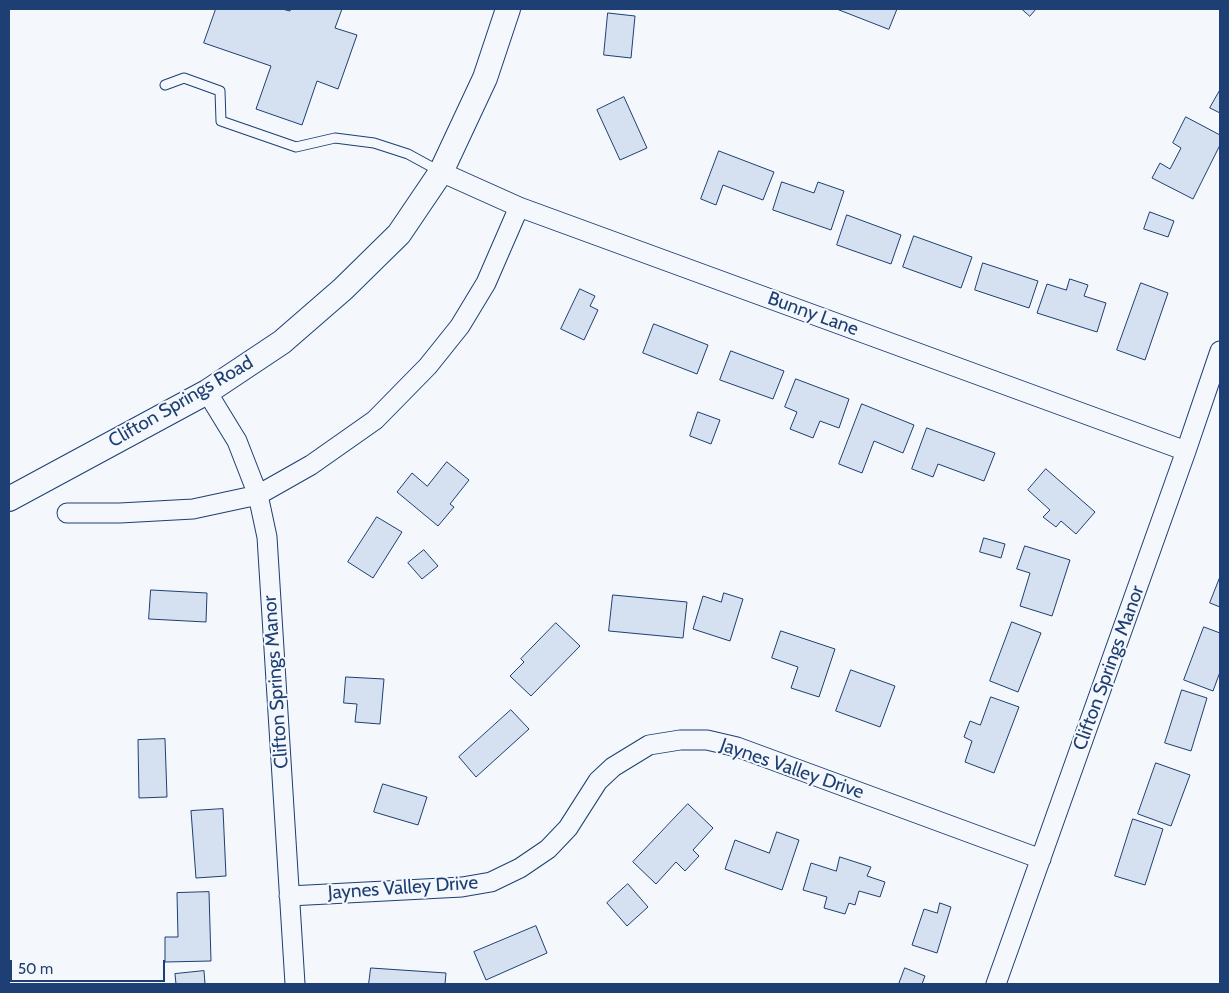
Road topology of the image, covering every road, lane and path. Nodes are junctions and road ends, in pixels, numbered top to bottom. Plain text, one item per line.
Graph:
1 (508, 9) edge
2 (165, 85) dead end
3 (441, 172) junction
4 (519, 207) junction
5 (1220, 351) edge
6 (207, 392) junction
7 (1186, 451) junction
8 (258, 495) junction
9 (9, 499) edge
10 (67, 513) dead end
11 (1040, 859) junction
12 (289, 896) junction
13 (295, 984) edge
14 (996, 984) edge

1 - 3 street, Clifton Springs Road
2 - 3 lane
3 - 4 street, Bunny Lane
3 - 6 street, Clifton Springs Road
4 - 7 street, Bunny Lane
4 - 8 street
5 - 7 street, Clifton Springs Manor
6 - 8 street, Clifton Springs Manor
6 - 9 street, Clifton Springs Road
7 - 11 street, Clifton Springs Manor
8 - 10 street
8 - 12 street, Clifton Springs Manor
11 - 12 street, Jaynes Valley Drive
11 - 14 street, Clifton Springs Manor
12 - 13 street, Clifton Springs Manor

